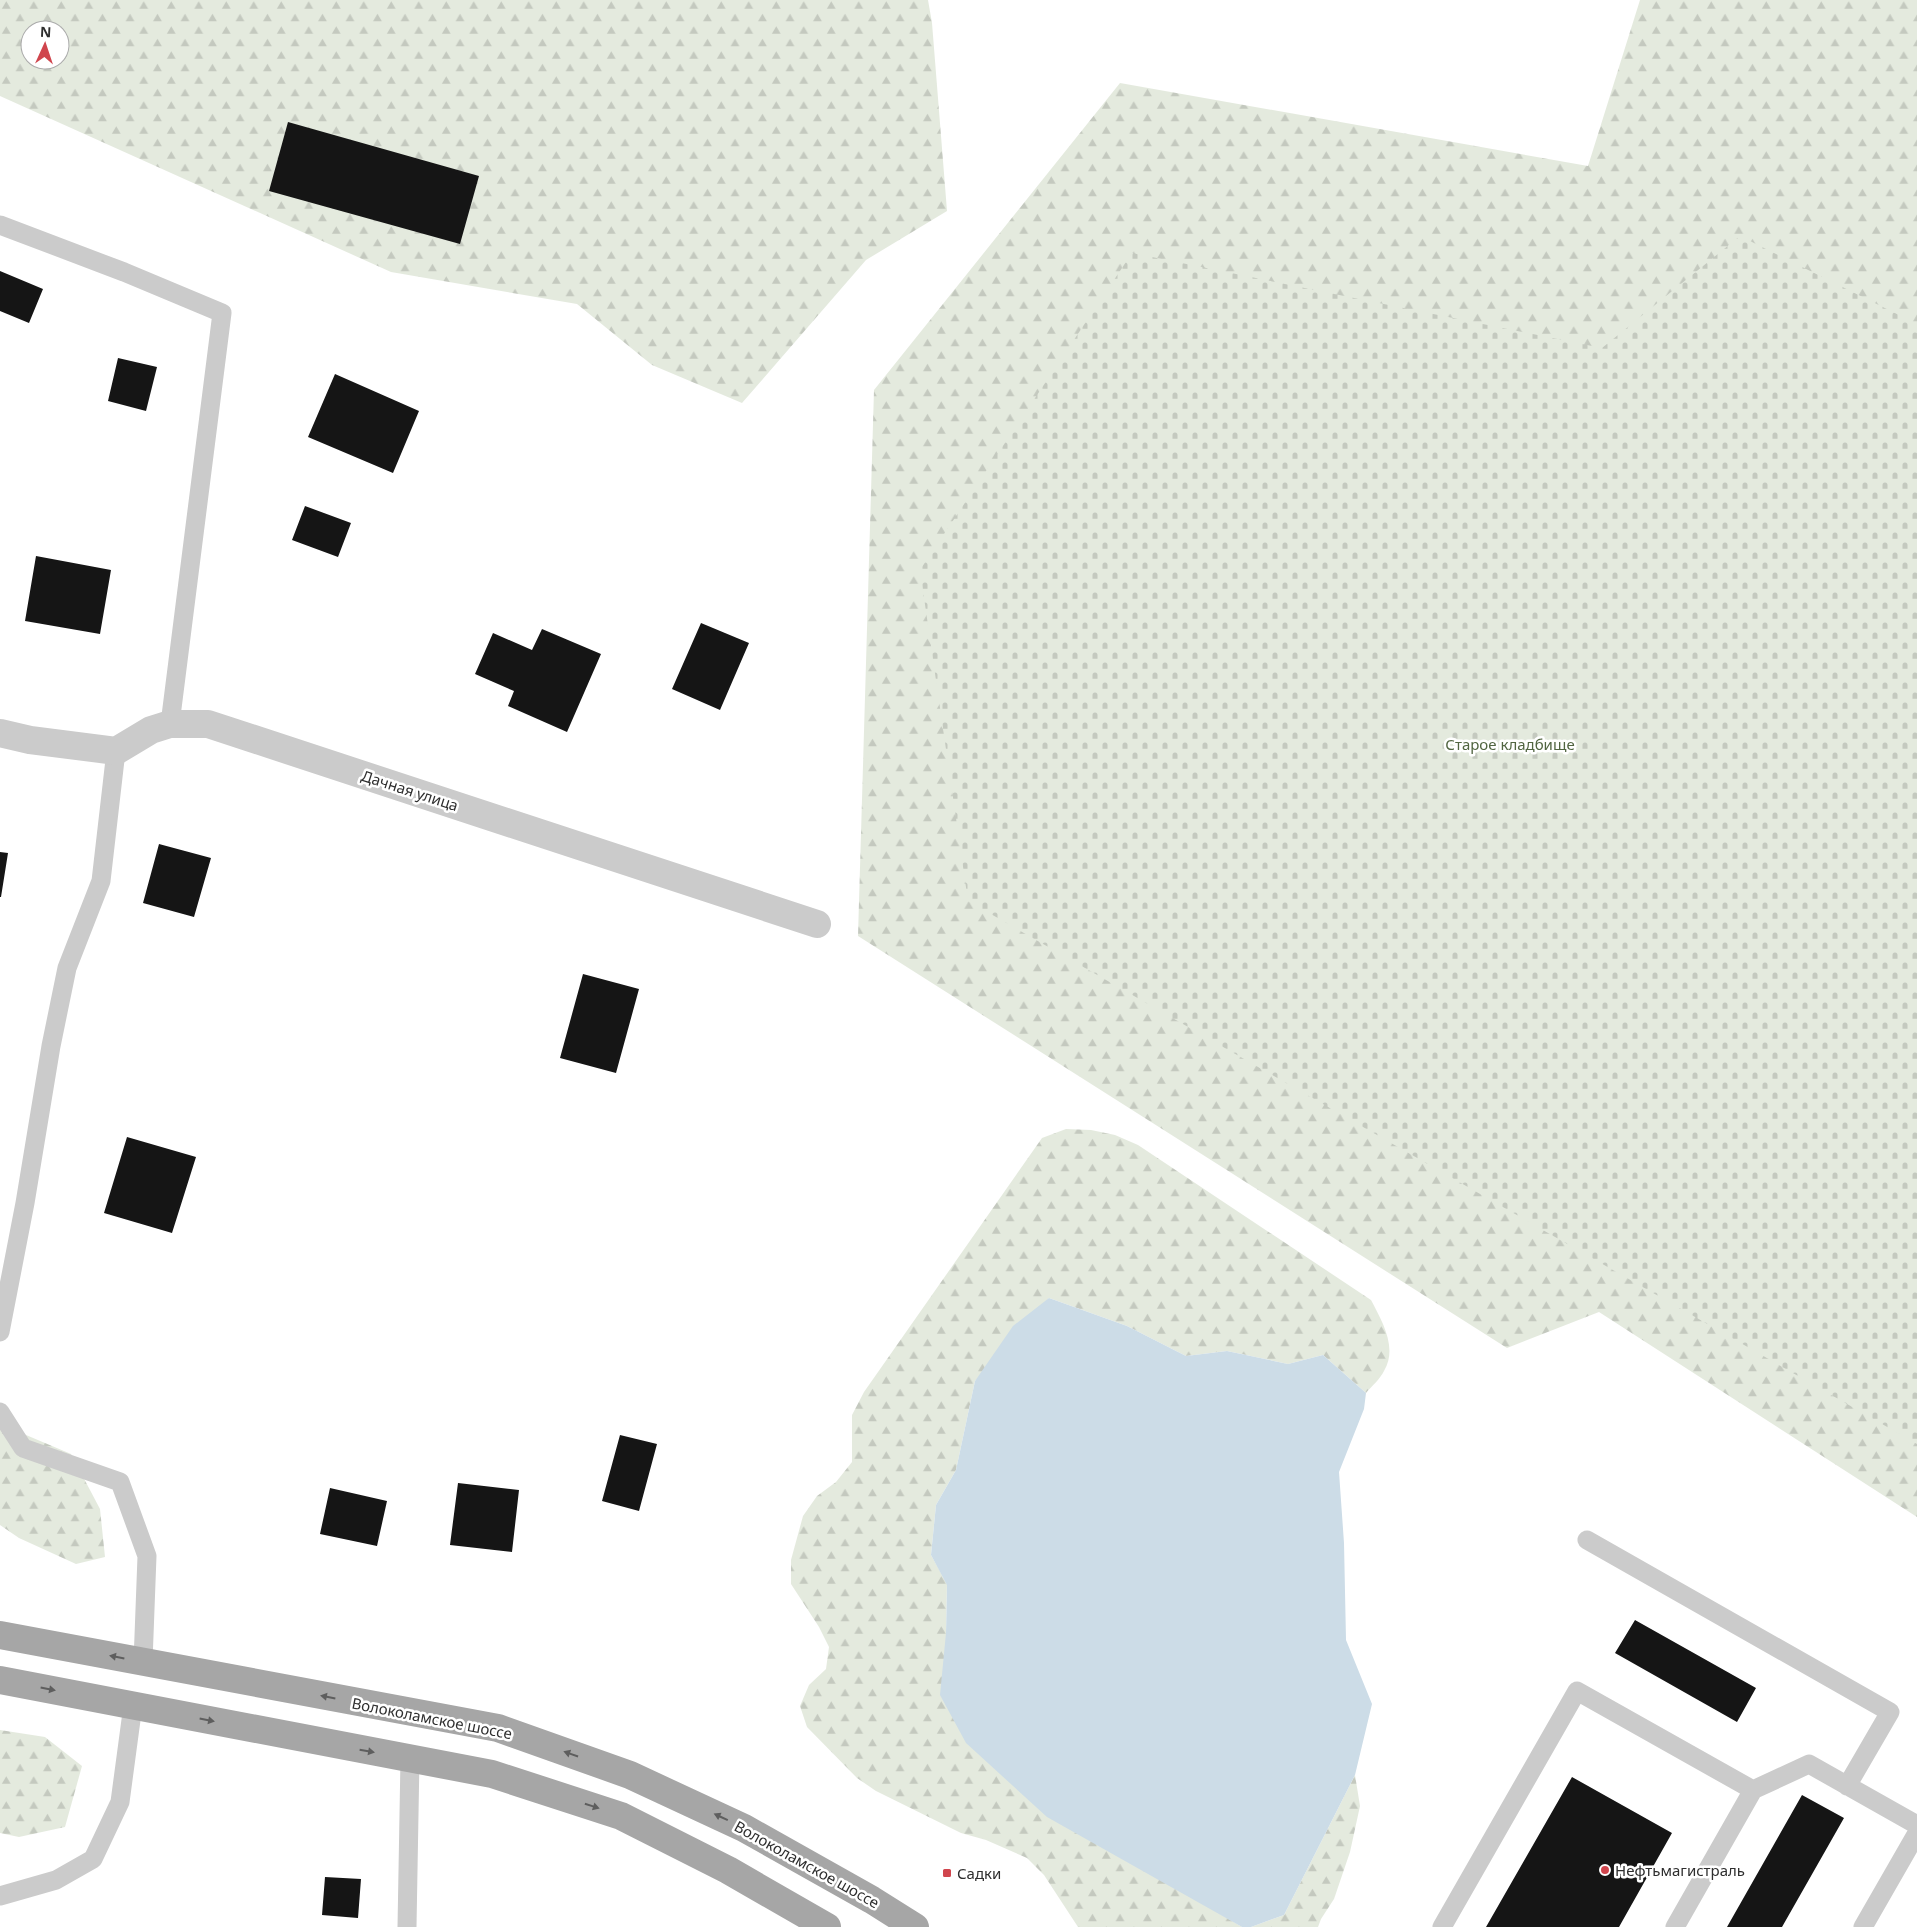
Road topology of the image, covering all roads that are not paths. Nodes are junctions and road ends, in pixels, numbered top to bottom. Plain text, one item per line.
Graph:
1 (0, 225) edge
2 (170, 724) junction
3 (0, 733) edge
4 (116, 751) junction
5 (817, 924) dead end
6 (0, 1332) edge
7 (0, 1412) edge
8 (1587, 1540) dead end
9 (0, 1635) edge
10 (143, 1662) junction
11 (0, 1680) edge
12 (133, 1705) junction
13 (410, 1758) junction
14 (1847, 1786) junction
15 (1753, 1790) junction
16 (1917, 1825) edge
17 (1917, 1833) edge
18 (0, 1896) edge
19 (407, 1927) edge
20 (827, 1927) edge
21 (915, 1927) edge
22 (1442, 1927) edge
23 (1675, 1927) edge
24 (1863, 1927) edge

1 - 2 lane
2 - 4 street, Дачная улица
2 - 5 street, Дачная улица
3 - 4 street
4 - 6 lane
7 - 10 lane
8 - 14 lane
10 -> 9 main road, Волоколамское шоссе
21 -> 10 main road, Волоколамское шоссе
11 -> 12 main road
12 -> 13 main road
12 - 18 lane
13 - 19 lane
13 -> 20 main road
14 - 15 lane
14 - 16 lane
15 - 22 lane
15 - 23 lane
17 - 24 lane

